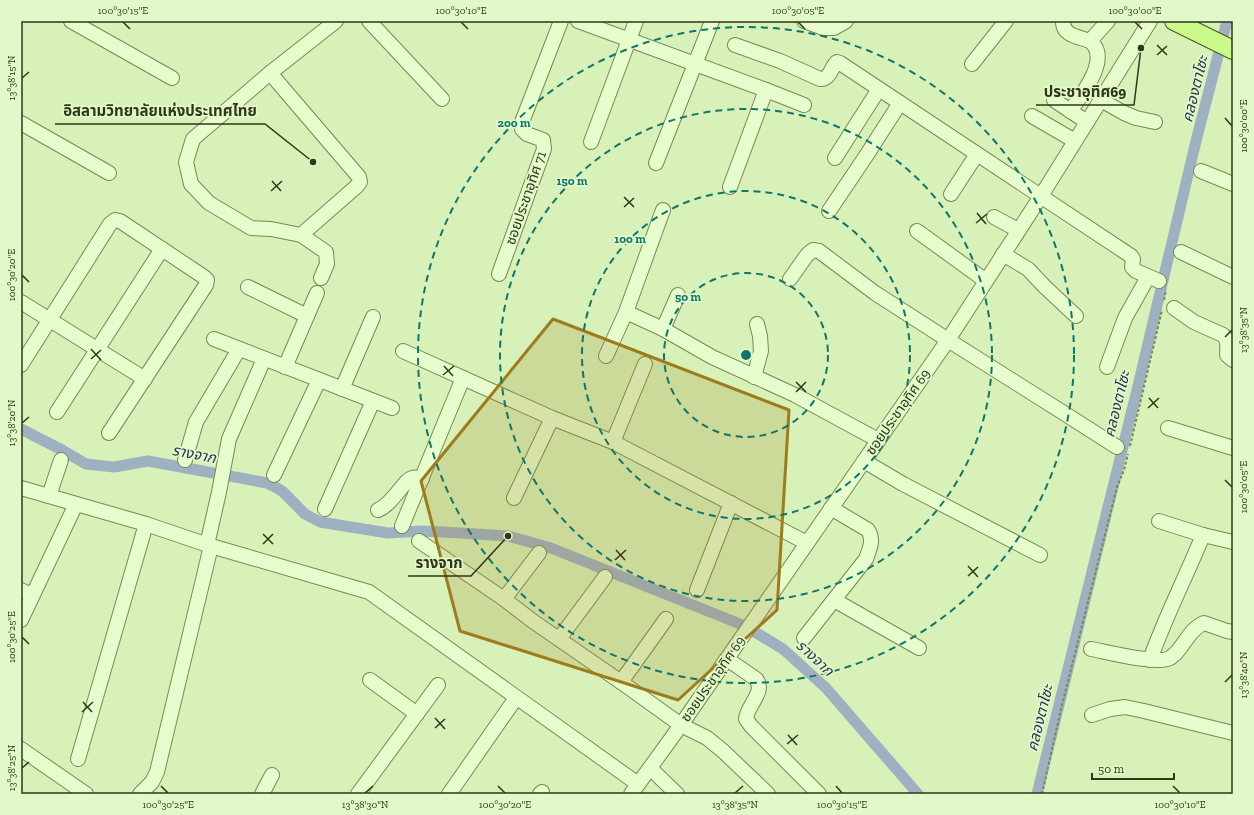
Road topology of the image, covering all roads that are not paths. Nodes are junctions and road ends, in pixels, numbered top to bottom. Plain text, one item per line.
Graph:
1 (71, 21) edge
2 (336, 21) edge
3 (369, 21) edge
4 (560, 21) edge
5 (578, 21) edge
6 (636, 21) edge
7 (712, 21) edge
8 (804, 21) edge
9 (846, 21) edge
10 (1006, 21) edge
11 (1063, 21) edge
12 (1108, 21) edge
13 (1150, 21) edge
14 (1174, 21) edge
15 (629, 39) junction
16 (1090, 41) junction
17 (735, 45) dead end
18 (1233, 50) edge
19 (695, 64) junction
20 (972, 64) dead end
21 (270, 73) junction
22 (172, 78) dead end
23 (879, 89) junction
24 (766, 90) junction
25 (442, 99) dead end
26 (1054, 100) dead end
27 (1101, 100) junction
28 (900, 103) junction
29 (804, 105) dead end
30 (1070, 111) junction
31 (1032, 116) dead end
32 (1087, 122) junction
33 (1155, 122) dead end
34 (21, 123) edge
35 (1075, 141) junction
36 (591, 142) dead end
37 (976, 154) junction
38 (835, 158) dead end
39 (656, 163) dead end
40 (1201, 171) dead end
41 (109, 173) dead end
42 (1233, 184) edge
43 (730, 187) dead end
44 (951, 194) dead end
45 (1041, 196) junction
46 (663, 210) dead end
47 (829, 211) dead end
48 (994, 217) dead end
49 (1018, 230) junction
50 (917, 232) dead end
51 (301, 235) junction
52 (162, 249) junction
53 (1181, 252) dead end
54 (1003, 254) junction
55 (498, 274) dead end
56 (1233, 277) edge
57 (322, 278) dead end
58 (790, 279) dead end
59 (986, 281) junction
60 (248, 287) dead end
61 (317, 293) dead end
62 (678, 295) dead end
63 (21, 302) edge
64 (1174, 308) dead end
65 (626, 312) junction
66 (307, 316) junction
67 (1076, 316) dead end
68 (373, 317) dead end
69 (50, 320) junction
70 (757, 324) dead end
71 (663, 329) junction
72 (214, 339) dead end
73 (948, 340) junction
74 (97, 349) junction
75 (239, 349) junction
76 (403, 351) dead end
77 (606, 356) dead end
78 (264, 359) junction
79 (1233, 360) edge
80 (645, 364) dead end
81 (21, 365) edge
82 (285, 367) junction
83 (1107, 367) dead end
84 (754, 376) junction
85 (463, 378) junction
86 (145, 379) junction
87 (319, 380) junction
88 (342, 389) junction
89 (373, 401) junction
90 (392, 408) dead end
91 (57, 412) dead end
92 (552, 418) junction
93 (1168, 428) dead end
94 (109, 433) dead end
95 (878, 440) junction
96 (613, 442) junction
97 (1233, 448) edge
98 (1125, 449) road end
99 (61, 460) dead end
100 (185, 460) dead end
101 (864, 461) junction
102 (274, 475) dead end
103 (422, 479) junction
104 (21, 488) edge
105 (49, 496) junction
106 (514, 498) dead end
107 (731, 503) junction
108 (76, 504) junction
109 (831, 508) junction
110 (325, 509) dead end
111 (378, 510) dead end
112 (1159, 521) dead end
113 (146, 524) junction
114 (402, 526) dead end
115 (1203, 535) junction
116 (419, 541) dead end
117 (1233, 542) edge
118 (807, 543) junction
119 (209, 545) junction
120 (539, 553) dead end
121 (1040, 555) dead end
122 (605, 577) dead end
123 (698, 590) dead end
124 (27, 593) edge
125 (504, 599) junction
126 (834, 600) junction
127 (666, 619) dead end
128 (21, 620) edge
129 (1233, 632) edge
130 (804, 638) dead end
131 (559, 639) junction
132 (918, 648) dead end
133 (1091, 649) dead end
134 (726, 659) junction
135 (1150, 660) junction
136 (370, 680) dead end
137 (621, 682) junction
138 (438, 685) dead end
139 (516, 698) junction
140 (416, 714) junction
141 (1092, 715) dead end
142 (681, 725) junction
143 (1233, 733) edge
144 (21, 750) edge
145 (78, 760) dead end
146 (650, 768) junction
147 (272, 775) dead end
148 (634, 789) edge
149 (364, 792) edge
150 (86, 794) edge
151 (140, 794) edge
152 (262, 794) edge
153 (449, 794) edge
154 (676, 794) edge
155 (768, 794) edge
156 (819, 794) edge

1 - 22 street
2 - 21 street
3 - 25 street
4 - 55 street, ซอยประชาอุทิศ 71
5 - 15 street
6 - 15 street
7 - 19 street
8 - 9 street
10 - 20 street
11 - 16 street
12 - 16 street
13 - 27 street, ซอยประชาอุทิศ 69
14 - 18 main road
15 - 19 street
15 - 36 street
16 - 30 street
17 - 23 street
19 - 24 street
19 - 39 street
21 - 51 street
21 - 51 street
23 - 28 street
23 - 38 street
24 - 29 street
24 - 43 street
26 - 30 street
27 - 32 street, ซอยประชาอุทิศ 69
27 - 33 street
28 - 37 street
28 - 47 street
30 - 32 street
31 - 35 street
32 - 35 street, ซอยประชาอุทิศ 69
34 - 41 street
35 - 45 street, ซอยประชาอุทิศ 69
37 - 44 street
37 - 45 street
40 - 42 street
45 - 49 street, ซอยประชาอุทิศ 69
45 - 83 street
46 - 65 street
48 - 49 street
49 - 54 street, ซอยประชาอุทิศ 69
50 - 59 street
51 - 57 street
52 - 69 street
52 - 74 street
52 - 86 street
53 - 56 street
54 - 59 street, ซอยประชาอุทิศ 69
54 - 67 street
58 - 73 street
59 - 73 street, ซอยประชาอุทิศ 69
60 - 66 street
61 - 66 street
62 - 71 street
63 - 69 street
64 - 79 street
65 - 71 street
65 - 77 street
66 - 82 street
68 - 88 street
69 - 74 street
69 - 81 street
70 - 84 street
71 - 84 street
72 - 75 street
73 - 95 street, ซอยประชาอุทิศ 69
73 - 98 street
74 - 86 street
74 - 91 street
75 - 78 street
75 - 100 street
76 - 85 street
78 - 82 street
78 - 119 street
80 - 96 street
82 - 87 street
84 - 95 street
85 - 92 street
85 - 103 street
86 - 94 street
87 - 88 street
87 - 102 street
88 - 89 street
89 - 90 street
89 - 110 street
92 - 96 street
92 - 106 street
93 - 97 street
95 - 101 street, ซอยประชาอุทิศ 69
96 - 107 street
99 - 105 street
101 - 109 street, ซอยประชาอุทิศ 69
101 - 121 street
103 - 111 street
103 - 114 street
104 - 105 street
105 - 108 street
107 - 118 street
107 - 123 street
108 - 113 street
108 - 124 street
109 - 118 street, ซอยประชาอุทิศ 69
109 - 126 street
112 - 115 street
113 - 119 street
113 - 145 street
115 - 117 street
115 - 135 street
116 - 125 street
118 - 134 street, ซอยประชาอุทิศ 69
119 - 139 street
119 - 151 street
120 - 125 street
122 - 131 street
124 - 128 street
125 - 131 street
126 - 130 street
126 - 132 street
127 - 137 street
129 - 135 street
131 - 137 street
133 - 135 street
134 - 142 street, ซอยประชาอุทิศ 69
134 - 156 street
136 - 140 street
137 - 142 street
138 - 140 street
139 - 148 street
139 - 153 street
140 - 149 street
141 - 143 street
142 - 146 street, ซอยประชาอุทิศ 69
142 - 155 street
144 - 150 street
146 - 148 street, ซอยประชาอุทิศ 69
146 - 154 street
147 - 152 street

